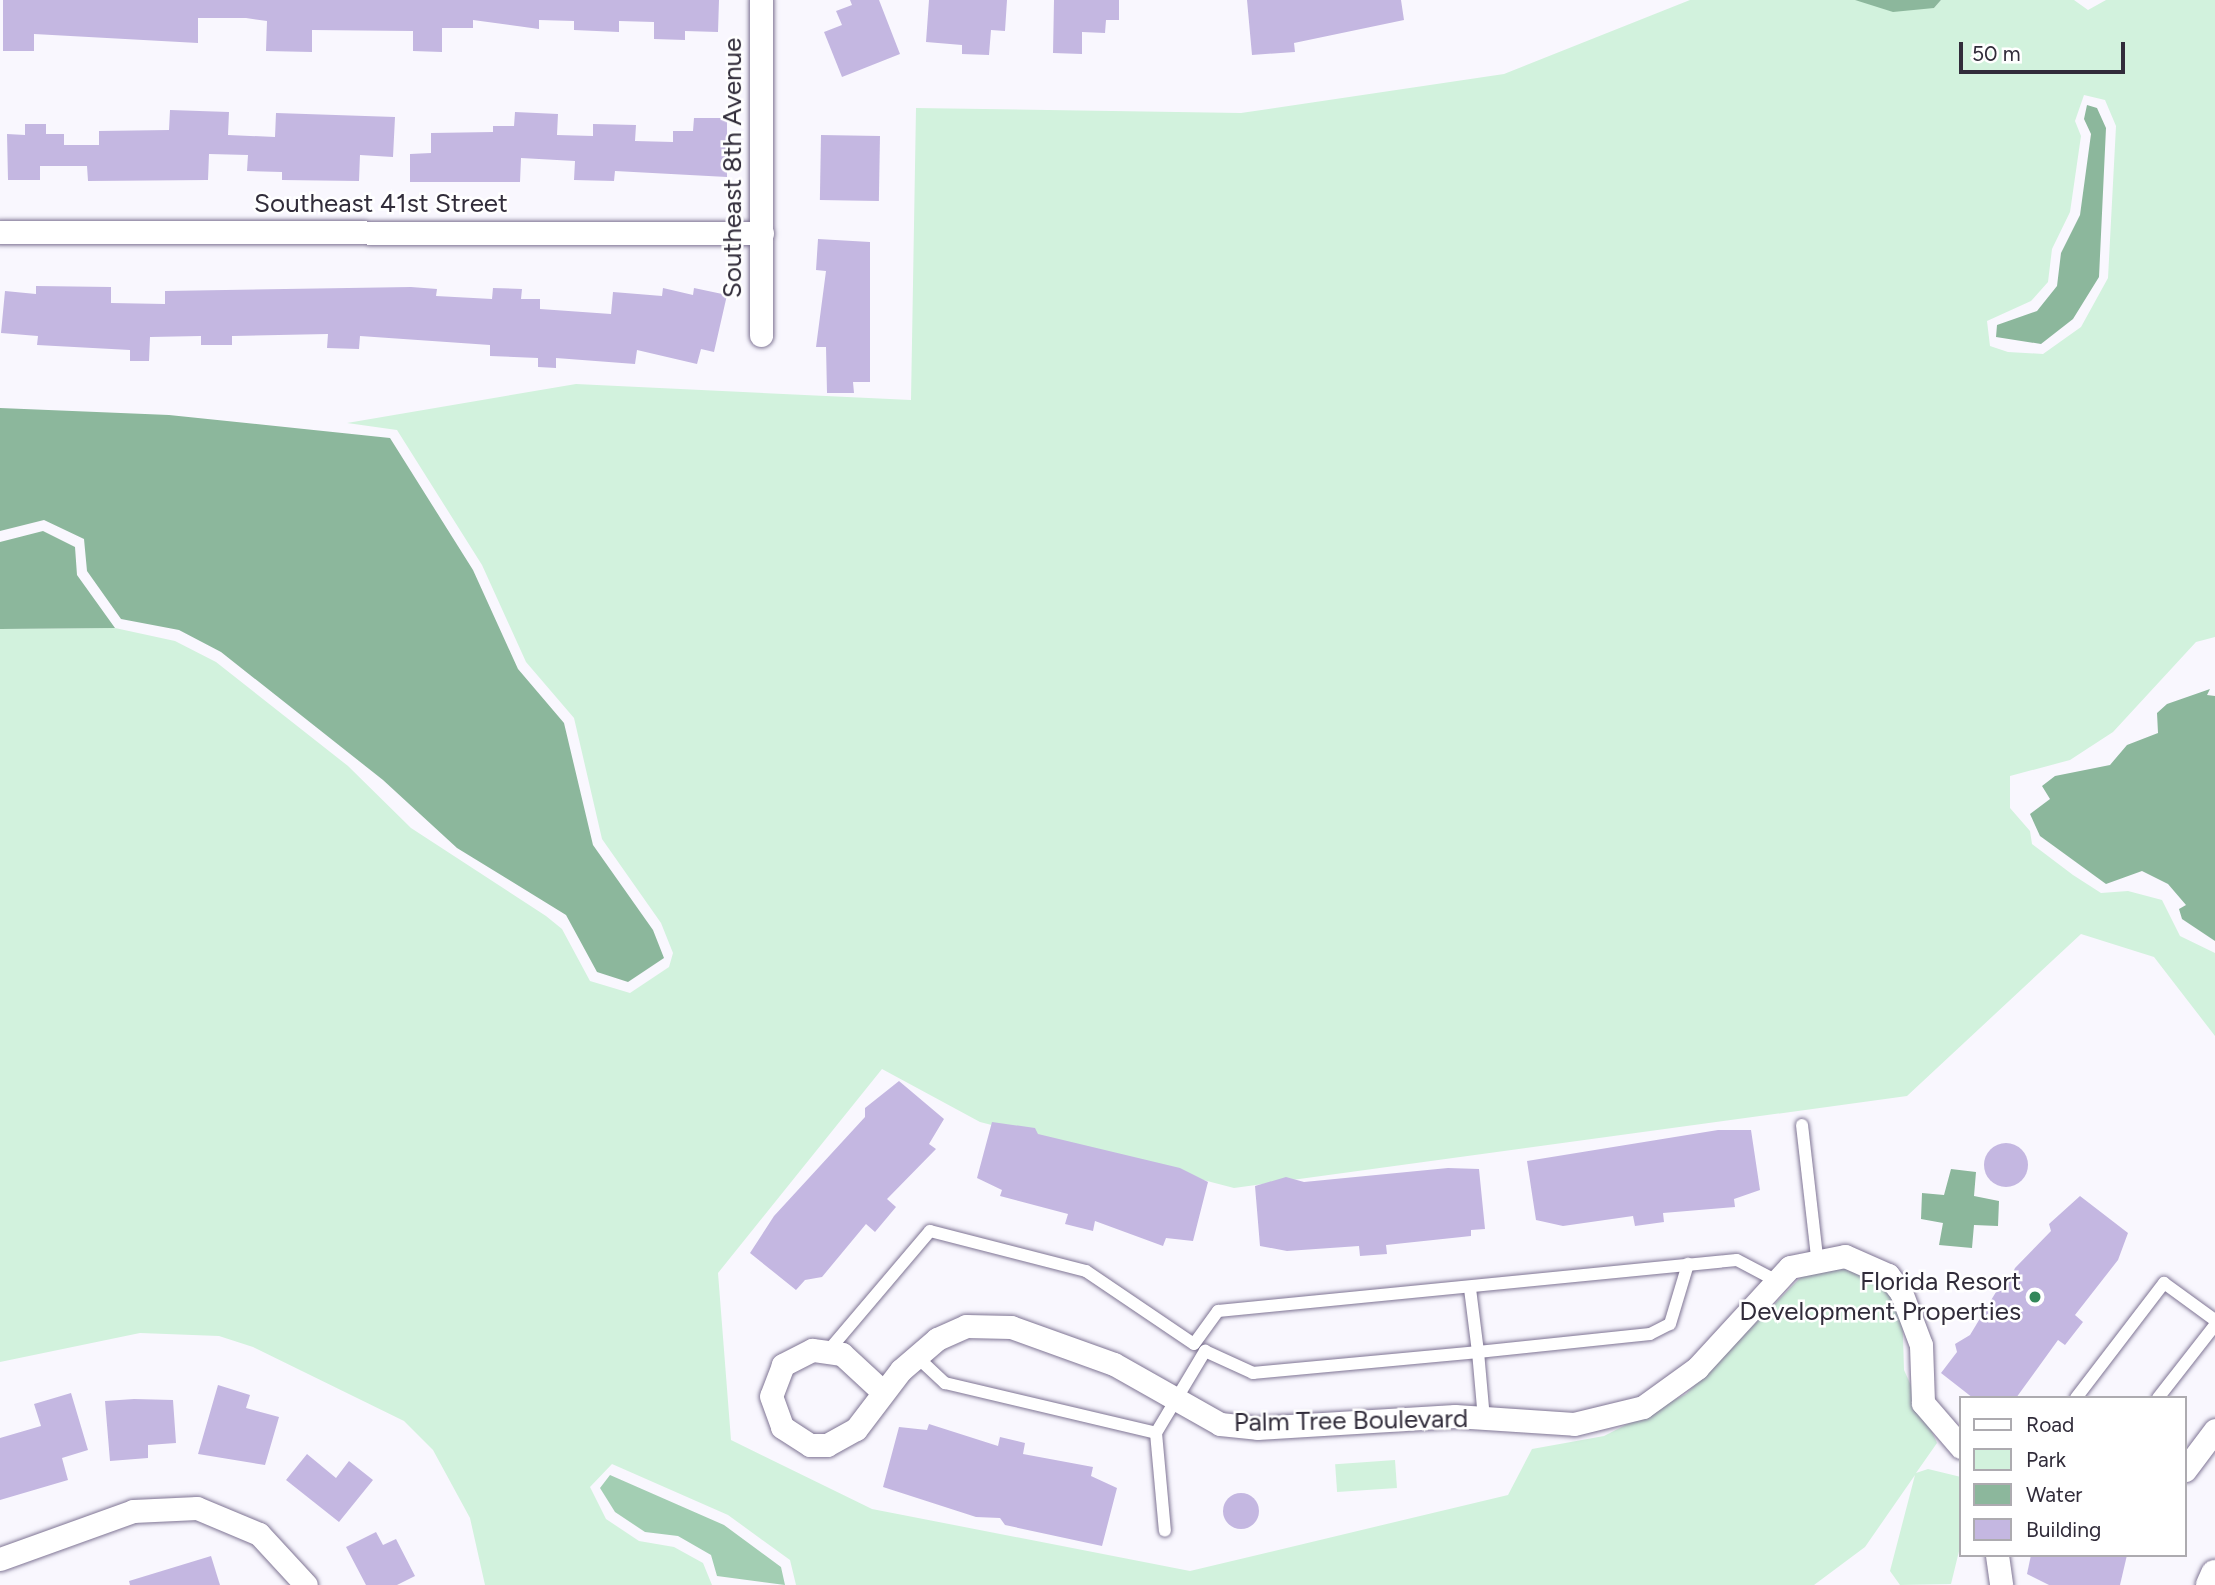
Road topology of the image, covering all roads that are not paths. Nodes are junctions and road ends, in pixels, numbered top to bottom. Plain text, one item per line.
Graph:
1 (761, 0) edge
2 (0, 232) edge
3 (762, 233) junction
4 (761, 335) dead end
5 (1802, 1125) dead end
6 (1817, 1256) junction
7 (1688, 1264) junction
8 (1773, 1279) junction
9 (1470, 1289) junction
10 (2215, 1320) edge
11 (2215, 1325) edge
12 (1199, 1348) junction
13 (829, 1350) junction
14 (1478, 1352) junction
15 (916, 1356) junction
16 (883, 1392) junction
17 (2080, 1396) edge
18 (2160, 1396) edge
19 (1174, 1401) junction
20 (1485, 1419) junction
21 (2215, 1430) edge
22 (1156, 1433) junction
23 (1960, 1446) edge
24 (2187, 1467) edge
25 (1165, 1531) dead end
26 (1997, 1557) edge
27 (0, 1559) edge
28 (2215, 1574) edge
29 (306, 1585) edge
30 (2001, 1585) edge
31 (2210, 1585) edge

1 - 3 street, Southeast 8th Avenue
2 - 3 street, Southeast 41st Street
3 - 4 street, Southeast 8th Avenue
5 - 6 lane
6 - 8 street, Palm Tree Boulevard
6 - 23 street
7 - 8 lane
7 - 9 lane
7 - 14 lane
8 - 20 street, Palm Tree Boulevard
9 - 12 lane
9 - 14 lane
10 - 17 lane
11 - 18 lane
12 - 13 lane
12 - 14 lane
12 - 19 lane
13 - 16 street
13 - 16 street
14 - 20 lane
15 - 16 street, Palm Tree Boulevard
15 - 19 street, Palm Tree Boulevard
15 - 22 lane
19 - 20 street, Palm Tree Boulevard
19 - 22 lane
21 - 24 street
22 - 25 lane
26 - 30 street
27 - 29 street
28 - 31 street

